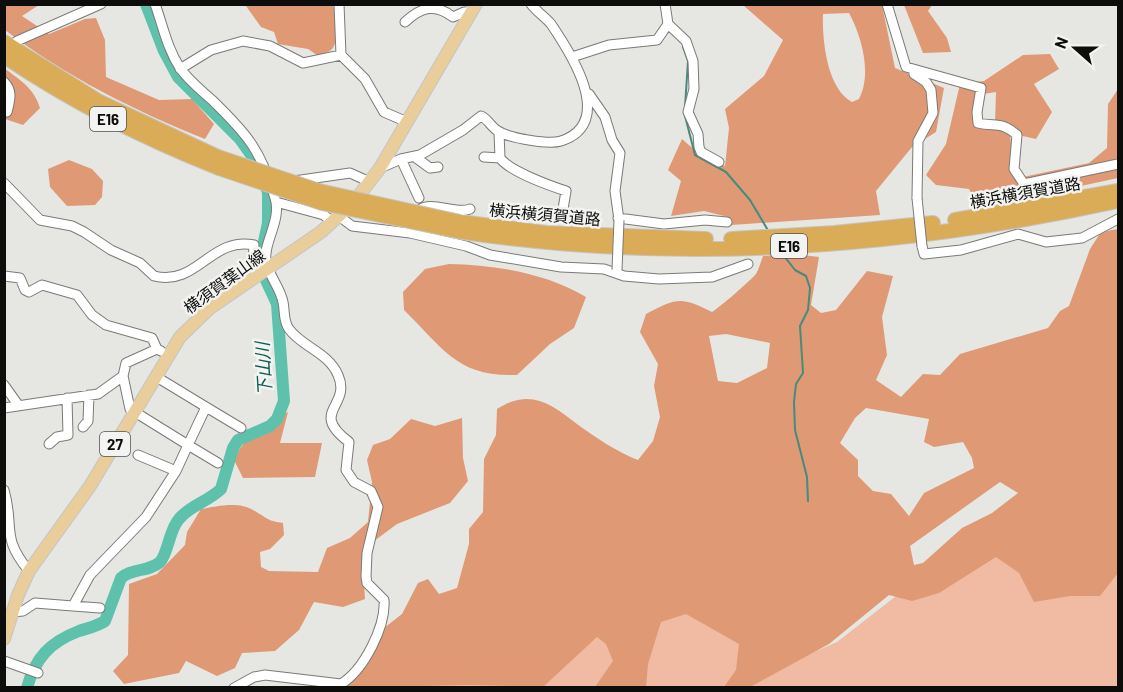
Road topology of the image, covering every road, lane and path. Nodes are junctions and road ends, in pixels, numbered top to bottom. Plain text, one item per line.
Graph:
1 (101, 4) edge
2 (155, 4) edge
3 (339, 4) edge
4 (531, 4) edge
5 (665, 4) edge
6 (887, 4) edge
7 (473, 8) edge
8 (405, 22) dead end
9 (668, 24) junction
10 (11, 42) edge
11 (341, 55) junction
12 (4, 56) edge
13 (572, 57) junction
14 (906, 67) junction
15 (180, 69) junction
16 (4, 82) edge
17 (587, 92) junction
18 (8, 112) dead end
19 (407, 122) junction
20 (500, 132) junction
21 (415, 156) junction
22 (484, 157) dead end
23 (500, 158) junction
24 (401, 159) junction
25 (719, 162) dead end
26 (219, 163) junction
27 (1119, 164) edge
28 (438, 167) dead end
29 (380, 168) junction
30 (370, 182) junction
31 (4, 183) edge
32 (271, 184) junction
33 (1119, 191) edge
34 (419, 198) dead end
35 (276, 201) junction
36 (1119, 201) edge
37 (470, 209) dead end
38 (563, 209) dead end
39 (336, 219) junction
40 (619, 219) junction
41 (1119, 219) edge
42 (727, 222) dead end
43 (458, 227) junction
44 (411, 233) junction
45 (748, 264) dead end
46 (263, 272) junction
47 (617, 272) junction
48 (4, 276) edge
49 (163, 352) junction
50 (123, 376) junction
51 (155, 376) junction
52 (4, 386) edge
53 (89, 395) junction
54 (67, 398) junction
55 (19, 406) junction
56 (207, 407) junction
57 (4, 408) edge
58 (134, 412) junction
59 (83, 428) dead end
60 (241, 428) dead end
61 (49, 444) dead end
62 (188, 445) junction
63 (138, 455) dead end
64 (218, 463) dead end
65 (176, 471) junction
66 (4, 490) edge
67 (29, 571) junction
68 (73, 606) junction
69 (100, 608) dead end
70 (13, 612) junction
71 (4, 639) edge
72 (4, 661) edge
73 (34, 671) dead end
74 (234, 687) edge

1 - 10 street
2 - 15 street
3 - 11 street
4 - 13 street
5 - 9 street
6 - 14 street
7 - 8 street
7 - 19 main road, 横須賀葉山線 / 27
9 - 13 street
9 - 25 street
10 - 26 highway, 横浜横須賀道路 / E16
11 - 15 street
11 - 19 street
12 - 26 highway, 横浜横須賀道路 / E16
13 - 17 street
14 - 27 street
14 - 41 street, bridge
15 - 32 street
16 - 18 street
17 - 20 street
17 - 40 street
19 - 29 main road, 横須賀葉山線 / 27
20 - 21 street
20 - 23 street
21 - 24 street
21 - 28 street
22 - 23 street
23 - 38 street
24 - 29 street
24 - 34 street
26 - 43 highway, 横浜横須賀道路 / E16, bridge
29 - 30 main road, 横須賀葉山線 / 27
30 - 32 street
30 - 39 main road, 横須賀葉山線 / 27
31 - 46 street
32 - 35 street
33 - 43 highway, 横浜横須賀道路 / E16
35 - 39 street
35 - 46 street
36 - 43 highway, 横浜横須賀道路 / E16
37 - 44 street
39 - 44 street
39 - 46 main road, 横須賀葉山線 / 27
40 - 42 street
40 - 47 street, bridge
44 - 47 street
45 - 47 street
46 - 49 main road, 横須賀葉山線 / 27
46 - 74 street
48 - 49 street
49 - 50 street
49 - 51 main road, 横須賀葉山線 / 27
50 - 53 street
50 - 58 street
51 - 56 street
51 - 58 main road, 横須賀葉山線 / 27
52 - 55 street
53 - 54 street
53 - 59 street
54 - 55 street
54 - 61 street
55 - 57 street
56 - 60 street
56 - 62 street
58 - 62 street
58 - 67 main road, 横須賀葉山線 / 27
62 - 64 street
62 - 65 street
63 - 65 street
65 - 68 street
66 - 67 street
67 - 70 main road, 横須賀葉山線 / 27
68 - 69 street
68 - 70 street
70 - 71 main road, 横須賀葉山線 / 27
72 - 73 street

